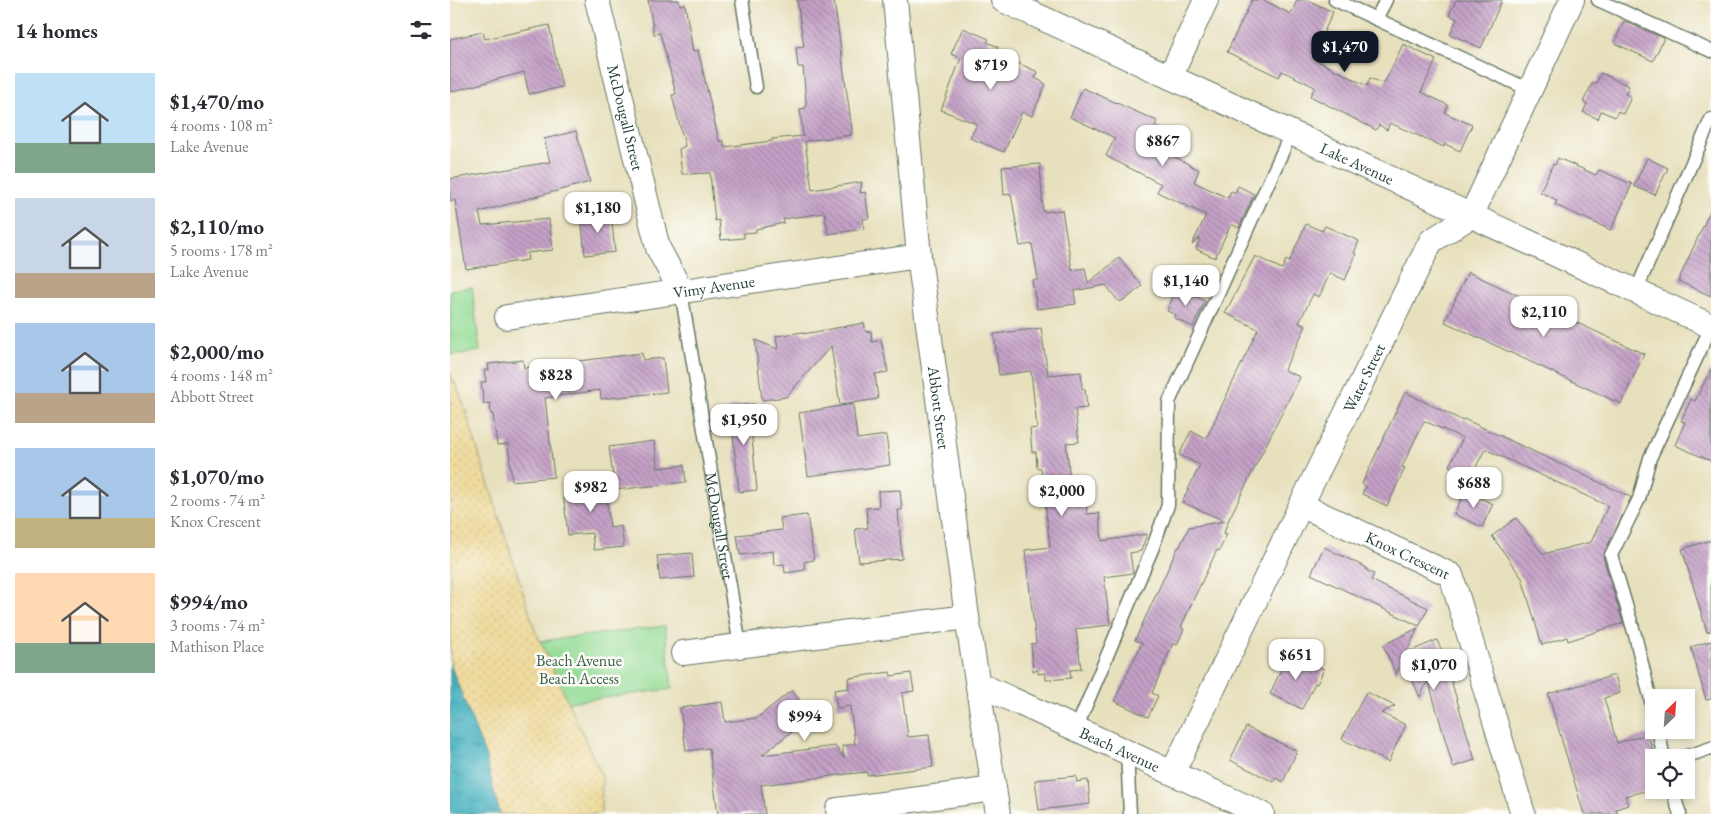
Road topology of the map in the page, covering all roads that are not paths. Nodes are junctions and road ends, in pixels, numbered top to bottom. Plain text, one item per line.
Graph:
1 (596, 0) edge
2 (742, 0) edge
3 (895, 0) edge
4 (1003, 0) edge
5 (1206, 0) edge
6 (1335, 0) edge
7 (1386, 0) edge
8 (1572, 0) edge
9 (1598, 0) edge
10 (1376, 19) junction
11 (1711, 52) edge
12 (1170, 77) junction
13 (756, 87) dead end
14 (1530, 90) junction
15 (1711, 119) edge
16 (1291, 132) junction
17 (1471, 216) junction
18 (919, 256) junction
19 (680, 291) junction
20 (1636, 291) junction
21 (507, 317) dead end
22 (1711, 326) edge
23 (1301, 505) junction
24 (967, 617) junction
25 (740, 646) junction
26 (683, 653) dead end
27 (978, 684) junction
28 (1648, 689) edge
29 (1076, 729) junction
30 (1711, 748) edge
31 (1127, 752) junction
32 (1695, 754) edge
33 (1173, 772) junction
34 (994, 789) junction
35 (1675, 799) edge
36 (838, 810) dead end
37 (998, 814) edge
38 (1130, 814) edge
39 (1262, 814) edge
40 (1523, 814) edge
41 (1680, 814) edge

1 - 19 street, McDougall Street
2 - 13 lane
3 - 18 street, Abbott Street
4 - 12 street, Lake Avenue
5 - 12 street
6 - 10 lane
7 - 10 lane
8 - 14 street
9 - 11 lane
10 - 14 lane
12 - 16 street, Lake Avenue
14 - 17 street
15 - 20 lane
16 - 17 street, Lake Avenue
16 - 29 lane
17 - 20 street, Lake Avenue
17 - 23 street, Water Street
18 - 19 street, Vimy Avenue
18 - 24 street, Abbott Street
19 - 21 street, Vimy Avenue
19 - 25 lane, McDougall Street
20 - 22 street, Lake Avenue
22 - 28 lane
23 - 33 street, Water Street
23 - 40 street, Knox Crescent
24 - 25 street
24 - 27 street, Abbott Street
25 - 26 street
27 - 29 street, Beach Avenue
27 - 34 street, Abbott Street
29 - 31 street, Beach Avenue
30 - 32 lane
31 - 33 street, Beach Avenue
31 - 38 lane
33 - 39 street, Beach Avenue
34 - 36 street
34 - 37 street, Abbott Street
35 - 41 lane

